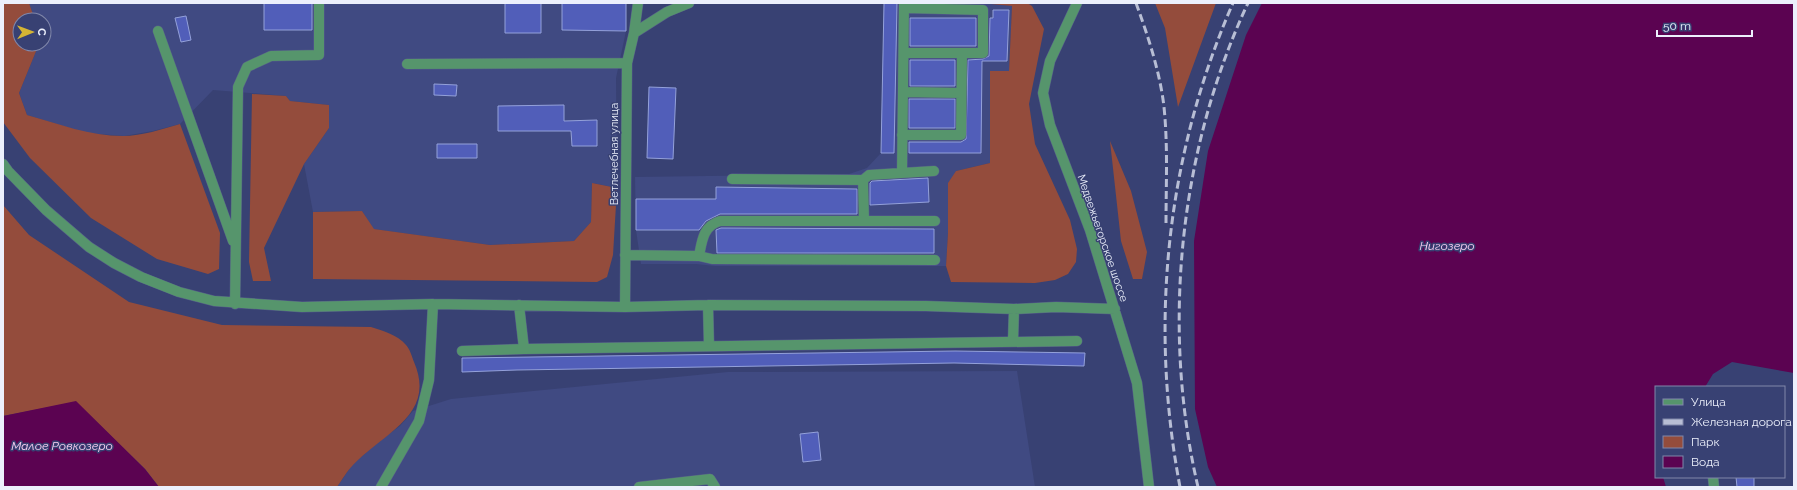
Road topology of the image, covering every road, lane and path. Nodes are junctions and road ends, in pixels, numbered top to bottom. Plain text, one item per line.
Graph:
1 (319, 3) edge
2 (638, 3) edge
3 (689, 3) edge
4 (1077, 3) edge
5 (904, 6) edge
6 (158, 31) dead end
7 (634, 33) junction
8 (904, 53) junction
9 (962, 53) junction
10 (627, 63) junction
11 (407, 64) dead end
12 (903, 92) junction
13 (961, 93) junction
14 (902, 136) junction
15 (3, 164) edge
16 (934, 170) dead end
17 (902, 173) junction
18 (732, 179) dead end
19 (863, 180) junction
20 (864, 221) junction
21 (935, 222) dead end
22 (235, 246) junction
23 (625, 256) junction
24 (699, 256) junction
25 (935, 260) dead end
26 (235, 304) junction
27 (433, 304) junction
28 (519, 305) junction
29 (708, 305) junction
30 (625, 307) junction
31 (1014, 309) junction
32 (1115, 309) junction
33 (1013, 341) junction
34 (1077, 341) dead end
35 (709, 346) junction
36 (524, 349) junction
37 (462, 351) dead end
38 (381, 487) edge
39 (639, 487) edge
40 (715, 487) edge
41 (1149, 487) edge

1 - 22 street
2 - 7 street, Ветлечебная улица
3 - 7 street
4 - 32 street, Медвежьегорское шоссе
5 - 8 street
5 - 9 street
6 - 22 street
7 - 10 street, Ветлечебная улица
8 - 9 street
8 - 12 street
9 - 13 street
10 - 11 street
10 - 23 street, Ветлечебная улица
12 - 13 street
12 - 14 street
13 - 14 street
14 - 17 street
15 - 26 street
16 - 17 street
17 - 19 street
18 - 19 street
19 - 20 street
20 - 21 street
20 - 24 street
22 - 26 street
23 - 24 street
23 - 30 street, Ветлечебная улица
24 - 25 street
26 - 27 street
27 - 28 street
27 - 38 street
28 - 30 street
28 - 36 street
29 - 30 street
29 - 31 street
29 - 35 street
31 - 32 street
31 - 33 street
32 - 41 street, Медвежьегорское шоссе
33 - 34 street
33 - 35 street
35 - 36 street
36 - 37 street
39 - 40 street

